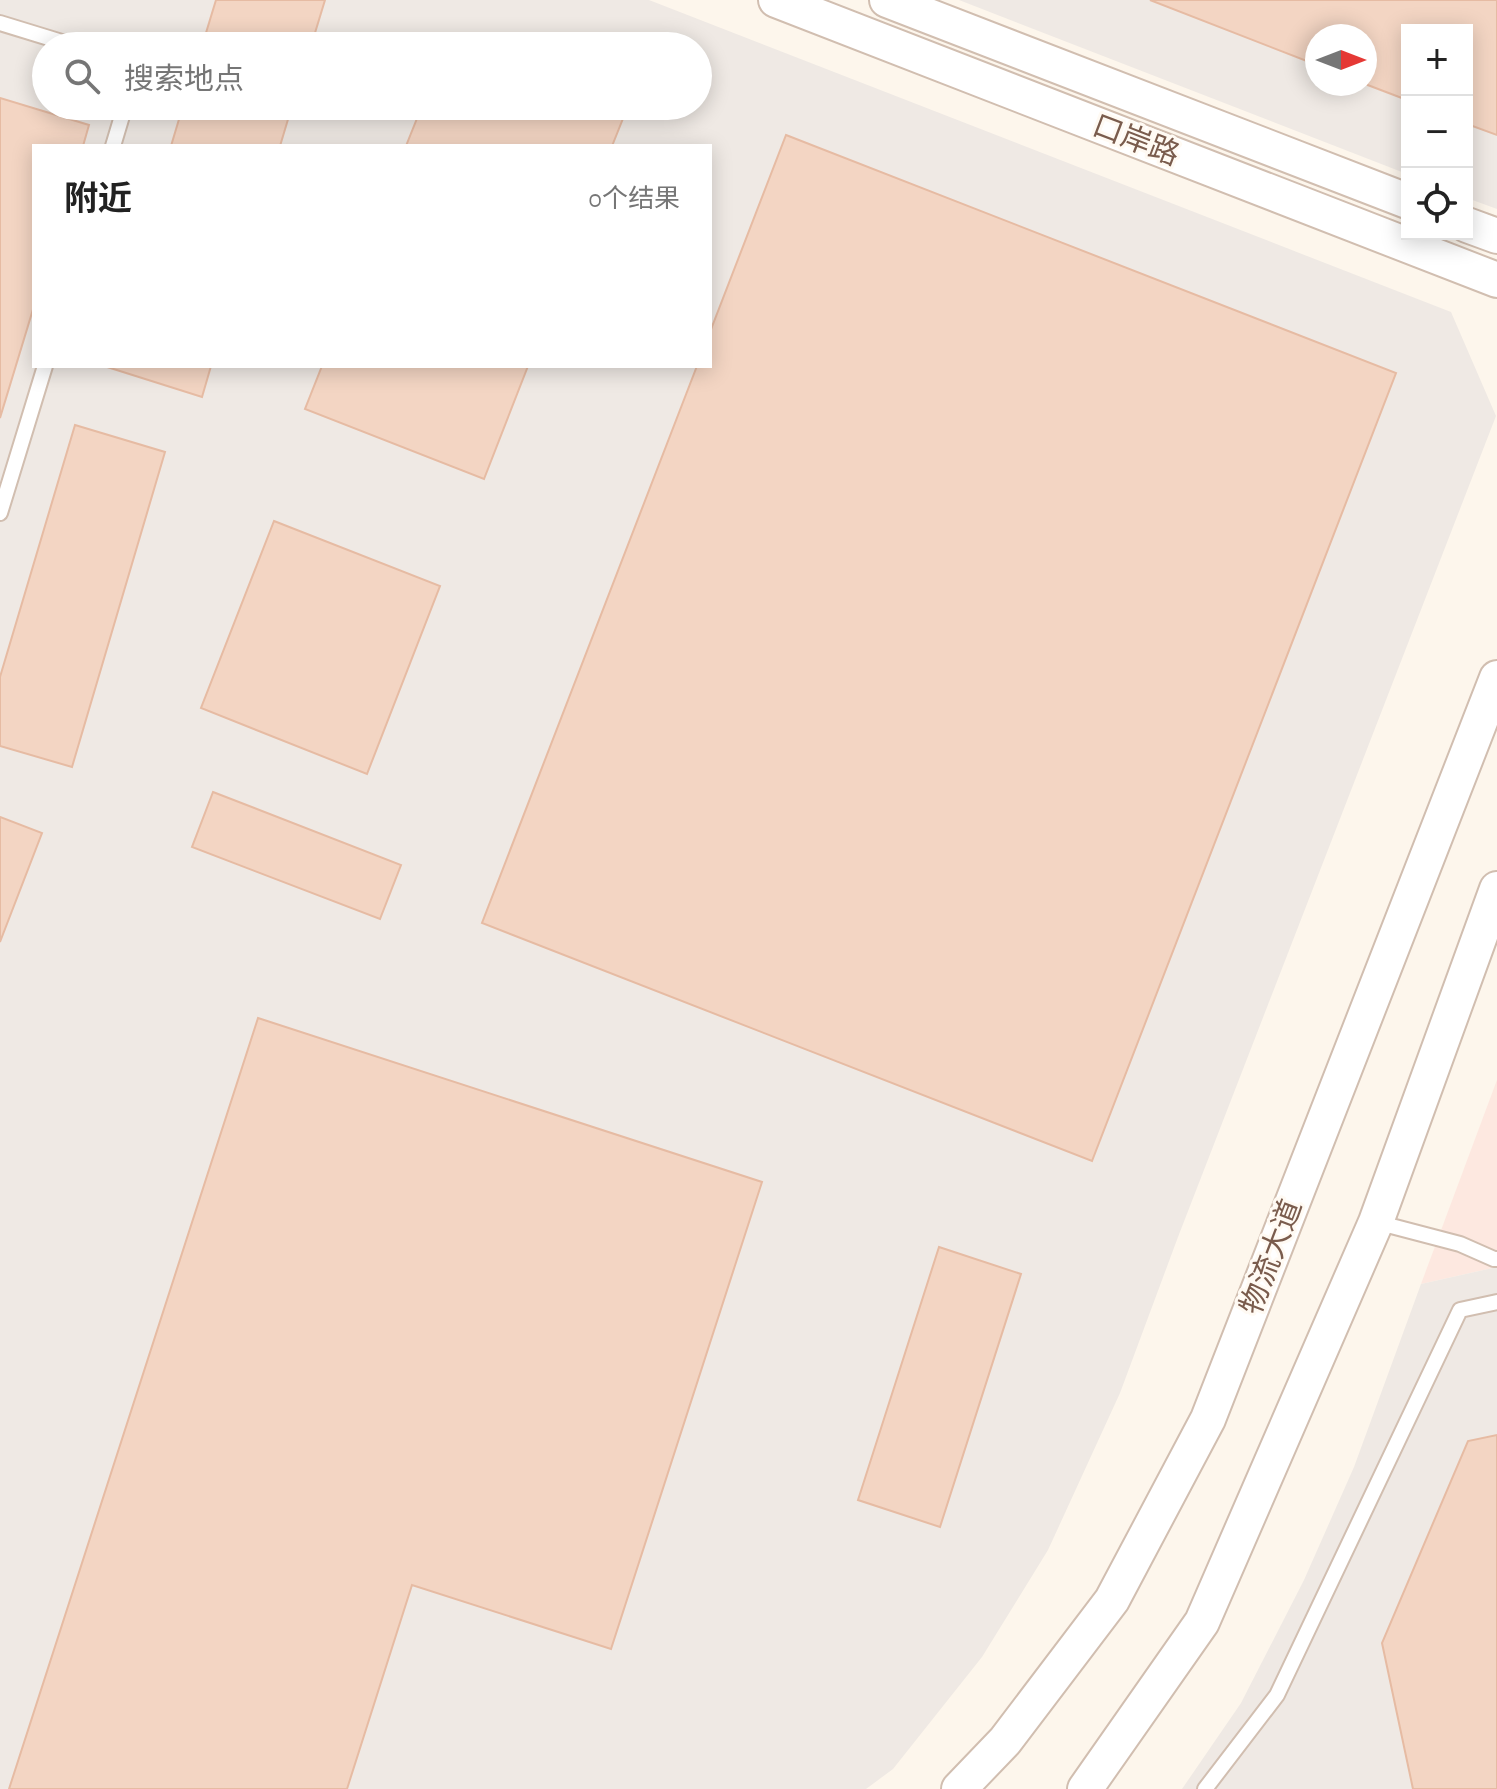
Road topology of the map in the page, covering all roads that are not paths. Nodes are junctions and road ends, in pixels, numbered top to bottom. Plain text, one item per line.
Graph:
1 (776, 0) edge
2 (887, 0) edge
3 (0, 23) edge
4 (32, 33) edge
5 (121, 120) edge
6 (114, 144) edge
7 (1401, 199) edge
8 (1473, 227) edge
9 (1497, 236) edge
10 (1497, 280) edge
11 (44, 368) edge
12 (0, 513) edge
13 (1497, 678) edge
14 (1497, 889) edge
15 (1376, 1222) junction
16 (1497, 1259) edge
17 (1497, 1302) edge
18 (959, 1789) edge
19 (1085, 1789) edge
20 (1205, 1789) edge

1 - 10 street, 口岸路
2 - 7 street, 口岸路
3 - 4 lane
5 - 6 lane
8 - 9 street
11 - 12 lane
13 - 18 street, 物流大道
14 - 15 street
15 - 16 lane
15 - 19 street
17 - 20 lane

